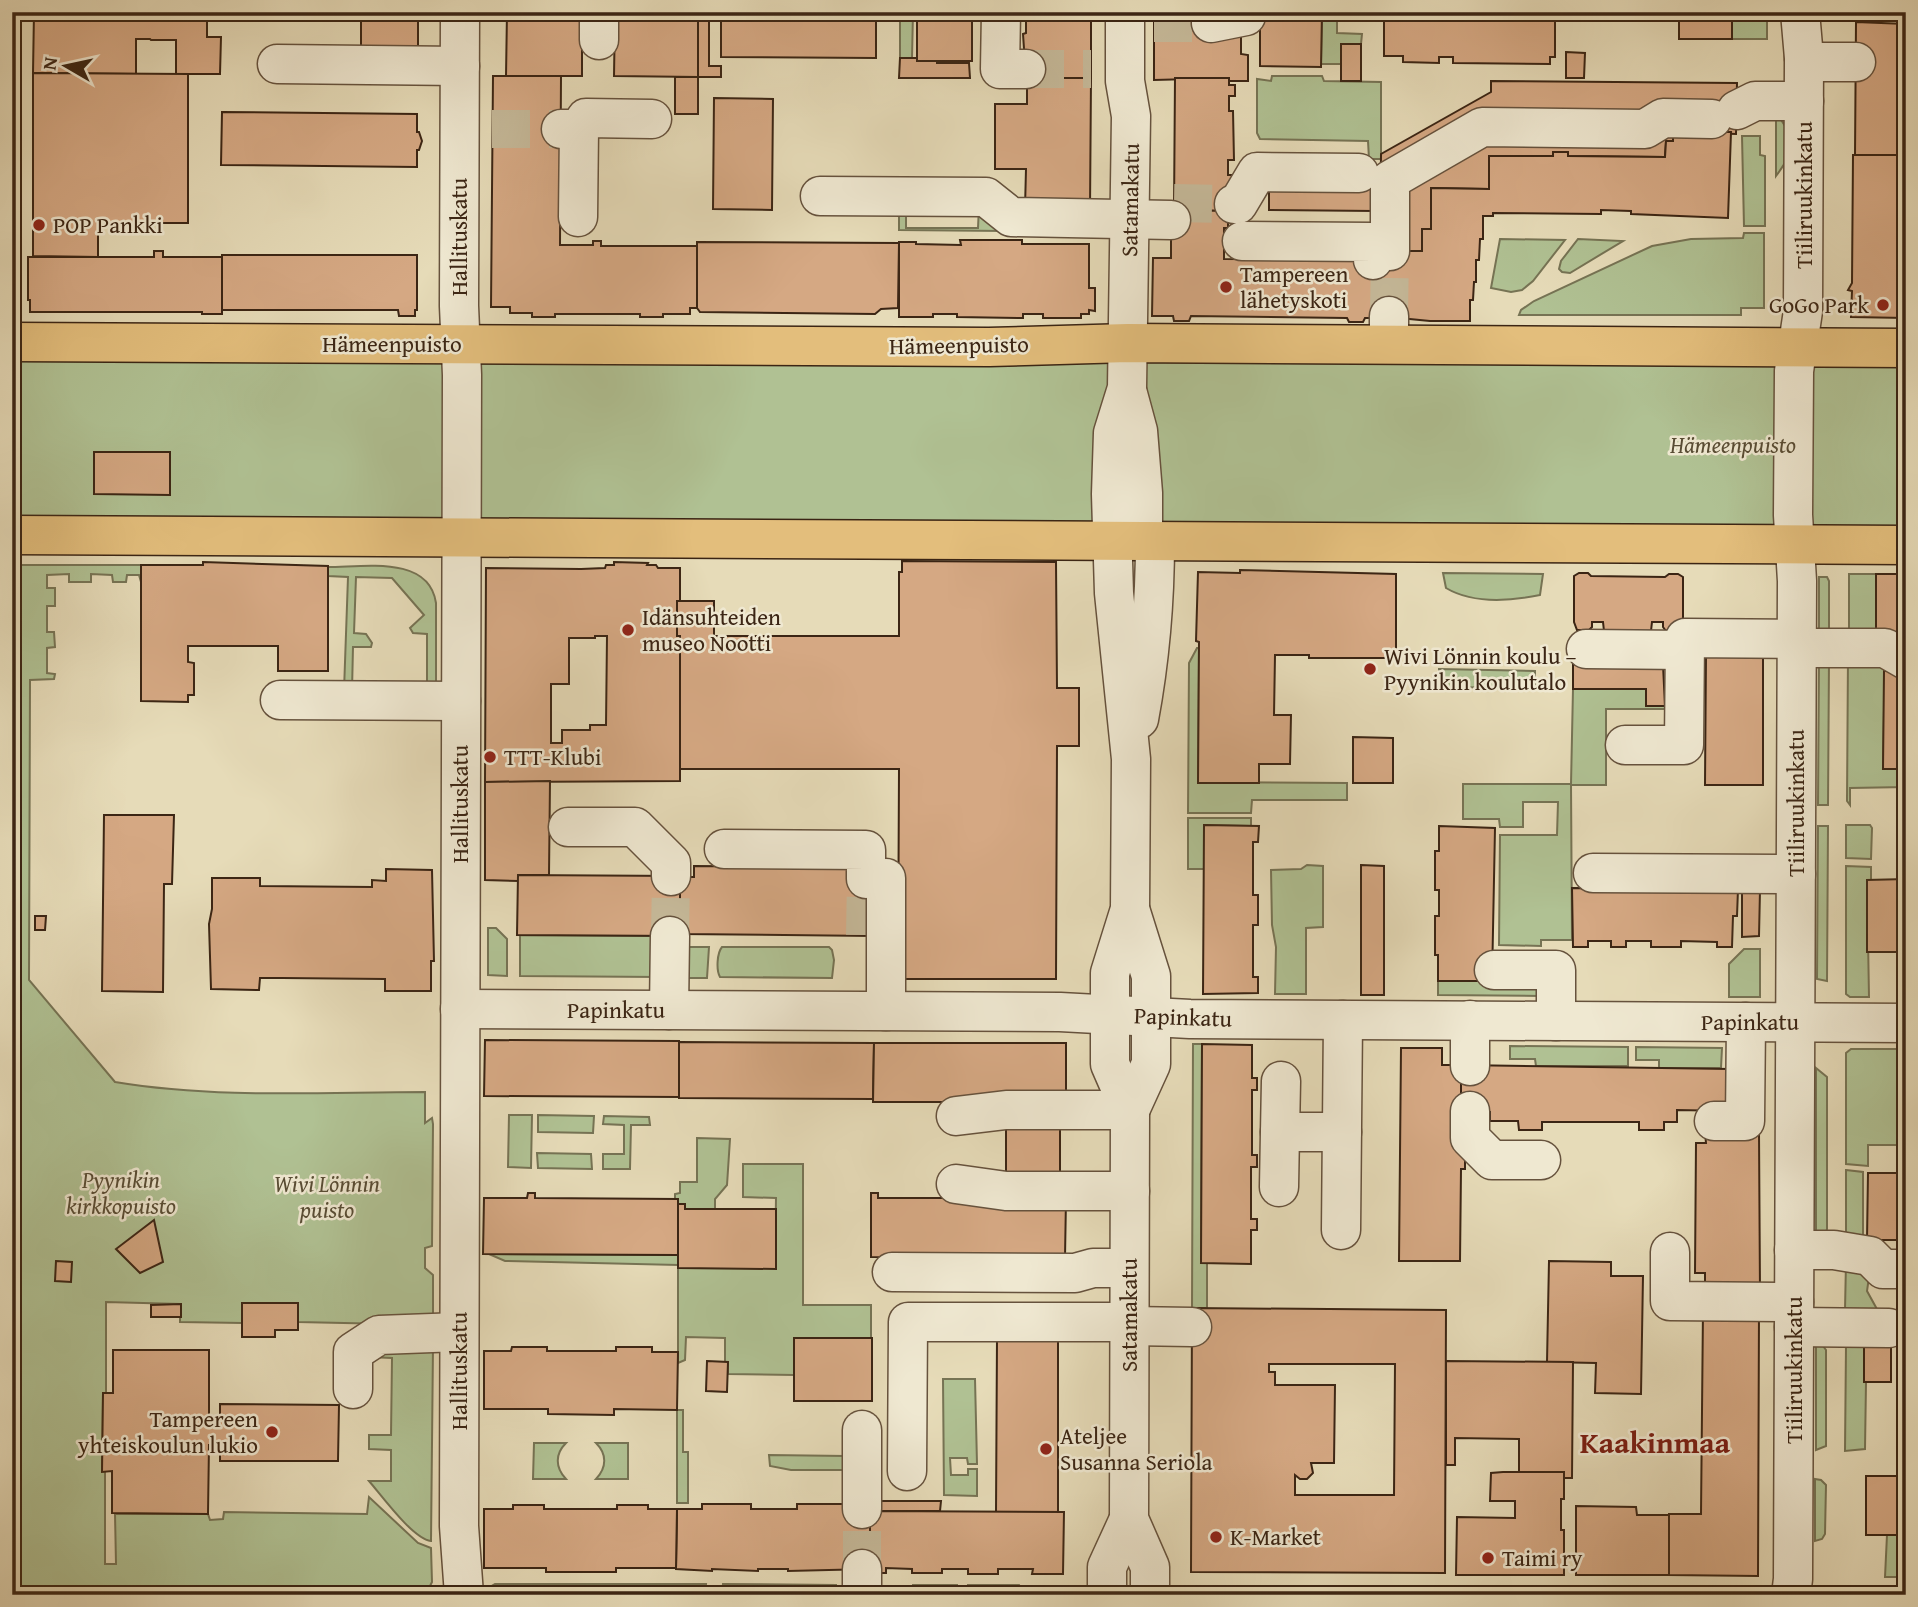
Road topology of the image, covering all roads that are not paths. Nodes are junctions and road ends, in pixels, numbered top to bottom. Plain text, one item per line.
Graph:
1 (460, 12) edge
2 (1001, 12) edge
3 (1800, 12) edge
4 (1135, 19) edge
5 (1804, 58) junction
6 (1856, 62) dead end
7 (277, 64) dead end
8 (460, 66) junction
9 (1026, 69) tunnel mouth
10 (1804, 117) junction
11 (652, 119) dead end
12 (1359, 173) dead end
13 (820, 196) dead end
14 (1234, 204) dead end
15 (1130, 210) junction
16 (1173, 211) tunnel mouth
17 (578, 216) dead end
18 (1242, 241) tunnel mouth
19 (12, 342) edge
20 (1128, 343) junction
21 (461, 345) junction
22 (1798, 347) junction
23 (1906, 348) edge
24 (12, 535) edge
25 (461, 538) junction
26 (1137, 541) junction
27 (1795, 545) junction
28 (1906, 545) edge
29 (1797, 643) junction
30 (1586, 649) dead end
31 (1685, 650) junction
32 (1906, 660) edge
33 (280, 700) dead end
34 (461, 701) junction
35 (1625, 745) dead end
36 (568, 827) dead end
37 (724, 849) dead end
38 (1593, 873) dead end
39 (1796, 874) junction
40 (671, 876) tunnel mouth
41 (1130, 909) junction
42 (865, 935) tunnel mouth
43 (670, 936) tunnel mouth
44 (1494, 970) dead end
45 (460, 1009) junction
46 (669, 1010) junction
47 (875, 1011) junction
48 (1110, 1015) junction
49 (1151, 1017) junction
50 (1343, 1020) junction
51 (1470, 1020) junction
52 (1556, 1021) junction
53 (1746, 1022) junction
54 (1795, 1023) junction
55 (1906, 1023) edge
56 (1470, 1066) dead end
57 (1281, 1081) dead end
58 (1130, 1110) junction
59 (1470, 1111) dead end
60 (956, 1116) dead end
61 (1714, 1121) dead end
62 (1280, 1132) junction
63 (1342, 1132) junction
64 (1541, 1160) dead end
65 (956, 1184) dead end
66 (1279, 1187) dead end
67 (1130, 1191) junction
68 (1341, 1230) dead end
69 (1794, 1250) junction
70 (1670, 1252) dead end
71 (1006, 1263) dead end
72 (1111, 1268) junction
73 (1906, 1269) edge
74 (892, 1272) dead end
75 (1794, 1315) junction
76 (1129, 1324) junction
77 (1192, 1327) dead end
78 (1889, 1328) dead end
79 (459, 1332) junction
80 (353, 1389) dead end
81 (862, 1430) dead end
82 (907, 1471) dead end
83 (862, 1509) tunnel mouth
84 (1129, 1519) junction
85 (464, 1595) edge
86 (1107, 1595) edge
87 (1150, 1595) edge
88 (1791, 1595) edge

1 - 8 street, Hallituskatu
2 - 9 street
3 - 5 street, Tiiliruukinkatu
4 - 15 street, Satamakatu
5 - 6 street
5 - 10 street, Tiiliruukinkatu
7 - 8 street
8 - 21 street, Hallituskatu
10 - 18 street
10 - 22 street, Tiiliruukinkatu
11 - 17 street
12 - 14 street
13 - 15 street
15 - 16 street
15 - 20 street, Satamakatu
19 - 21 main road, Hämeenpuisto
20 - 21 main road, Hämeenpuisto
20 - 22 main road, Hämeenpuisto
20 - 26 street, Satamakatu
21 - 25 street, Hallituskatu
22 - 23 main road, Hämeenpuisto
22 - 27 street, Tiiliruukinkatu
24 - 25 main road
25 - 26 main road
25 - 34 street, Hallituskatu
26 - 27 main road
26 - 41 street, Satamakatu
27 - 28 main road
27 - 29 street, Tiiliruukinkatu
29 - 31 street
29 - 32 street
29 - 39 street, Tiiliruukinkatu
30 - 31 street
31 - 35 street
33 - 34 street
34 - 45 street, Hallituskatu
36 - 40 street
37 - 47 street
38 - 39 street
39 - 54 street, Tiiliruukinkatu
41 - 48 street, Satamakatu
41 - 49 street, Satamakatu
42 - 47 street
43 - 46 street
44 - 52 street
45 - 46 street, Papinkatu
45 - 79 street, Hallituskatu
46 - 47 street, Papinkatu
47 - 48 street, Papinkatu
48 - 49 street, Papinkatu
48 - 58 street, Satamakatu
49 - 50 street, Papinkatu
49 - 58 street, Satamakatu
50 - 51 street, Papinkatu
50 - 63 street
51 - 52 street, Papinkatu
51 - 56 street
52 - 53 street, Papinkatu
53 - 54 street, Papinkatu
53 - 61 street
54 - 55 street, Papinkatu
54 - 69 street, Tiiliruukinkatu
57 - 62 street
58 - 60 street
58 - 67 street, Satamakatu
59 - 64 street
62 - 63 street
62 - 66 street
63 - 68 street
65 - 67 street
67 - 72 street, Satamakatu
69 - 73 street
69 - 75 street, Tiiliruukinkatu
70 - 75 street
71 - 72 street
72 - 74 street
72 - 76 street, Satamakatu
75 - 78 street
75 - 88 street, Tiiliruukinkatu
76 - 77 street
76 - 82 street
76 - 84 street, Satamakatu
79 - 80 street
79 - 85 street, Hallituskatu
81 - 83 street
84 - 86 street, Satamakatu
84 - 87 street, Satamakatu

